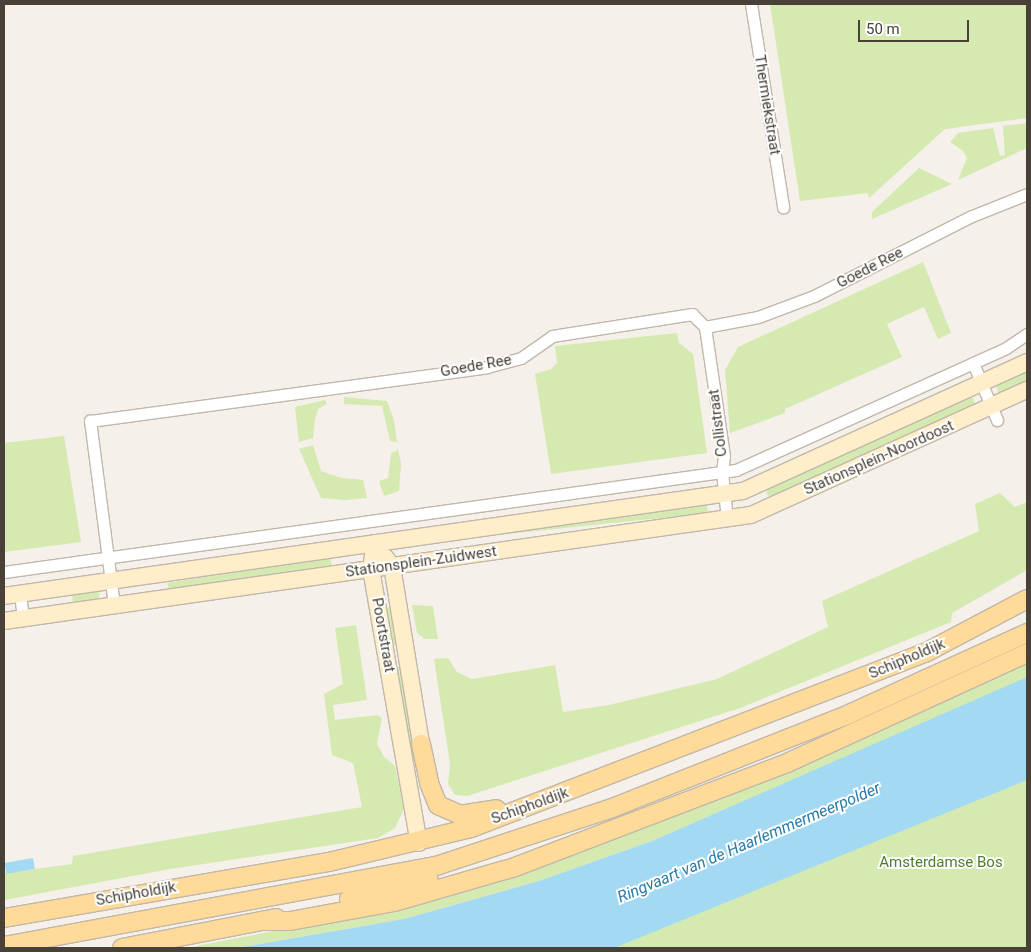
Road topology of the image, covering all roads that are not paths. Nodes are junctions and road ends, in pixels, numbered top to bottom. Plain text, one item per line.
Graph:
1 (751, 4) edge
2 (1027, 194) edge
3 (783, 207) dead end
4 (705, 327) junction
5 (1027, 334) edge
6 (973, 362) junction
7 (1027, 362) edge
8 (982, 384) junction
9 (1027, 390) edge
10 (994, 413) junction
11 (722, 472) junction
12 (724, 495) junction
13 (727, 519) junction
14 (376, 543) junction
15 (109, 557) junction
16 (392, 566) junction
17 (371, 569) junction
18 (4, 572) edge
19 (112, 581) junction
20 (12, 595) edge
21 (1027, 600) edge
22 (114, 605) junction
23 (23, 618) junction
24 (4, 621) edge
25 (1027, 632) edge
26 (1027, 654) edge
27 (421, 744) joint
28 (554, 798) junction
29 (612, 808) junction
30 (419, 843) junction
31 (474, 854) junction
32 (4, 918) edge
33 (265, 922) junction
34 (4, 946) edge
35 (122, 948) edge

1 - 3 street, Thermiekstraat
2 - 4 street, Goede Ree
4 - 11 street, Collistraat
4 - 15 street, Goede Ree
5 - 6 street
6 - 8 street
6 - 11 street
7 - 8 street, Stationsplein-Noordoost
8 - 10 street
8 - 12 street, Stationsplein-Noordoost
9 - 10 street, Stationsplein-Noordoost
10 - 13 street, Stationsplein-Noordoost
11 - 12 street, Collistraat
11 - 15 street
12 - 13 street, Collistraat
12 - 14 street, Stationsplein-Zuidwest
13 - 16 street, Stationsplein-Zuidwest
14 - 16 street, Poortstraat
14 - 17 street, Poortstraat
14 - 19 street, Stationsplein-Zuidwest
15 - 18 street
15 - 19 street
16 - 17 street, Stationsplein-Zuidwest
16 - 27 street, Poortstraat
17 - 22 street, Stationsplein-Zuidwest
17 - 30 street, Poortstraat
19 - 20 street, Stationsplein-Zuidwest
19 - 22 street
20 - 23 street, Stationsplein-Zuidwest
21 - 28 main road, Schipholdijk
22 - 23 street, Stationsplein-Zuidwest
23 - 24 street, Stationsplein-Zuidwest
25 - 29 main road, Schipholdijk
26 - 33 main road
27 - 28 main road
28 - 30 main road, Schipholdijk
29 - 31 main road
29 - 33 main road
30 - 31 main road
30 - 32 main road, Schipholdijk
31 - 34 main road
33 - 35 main road

